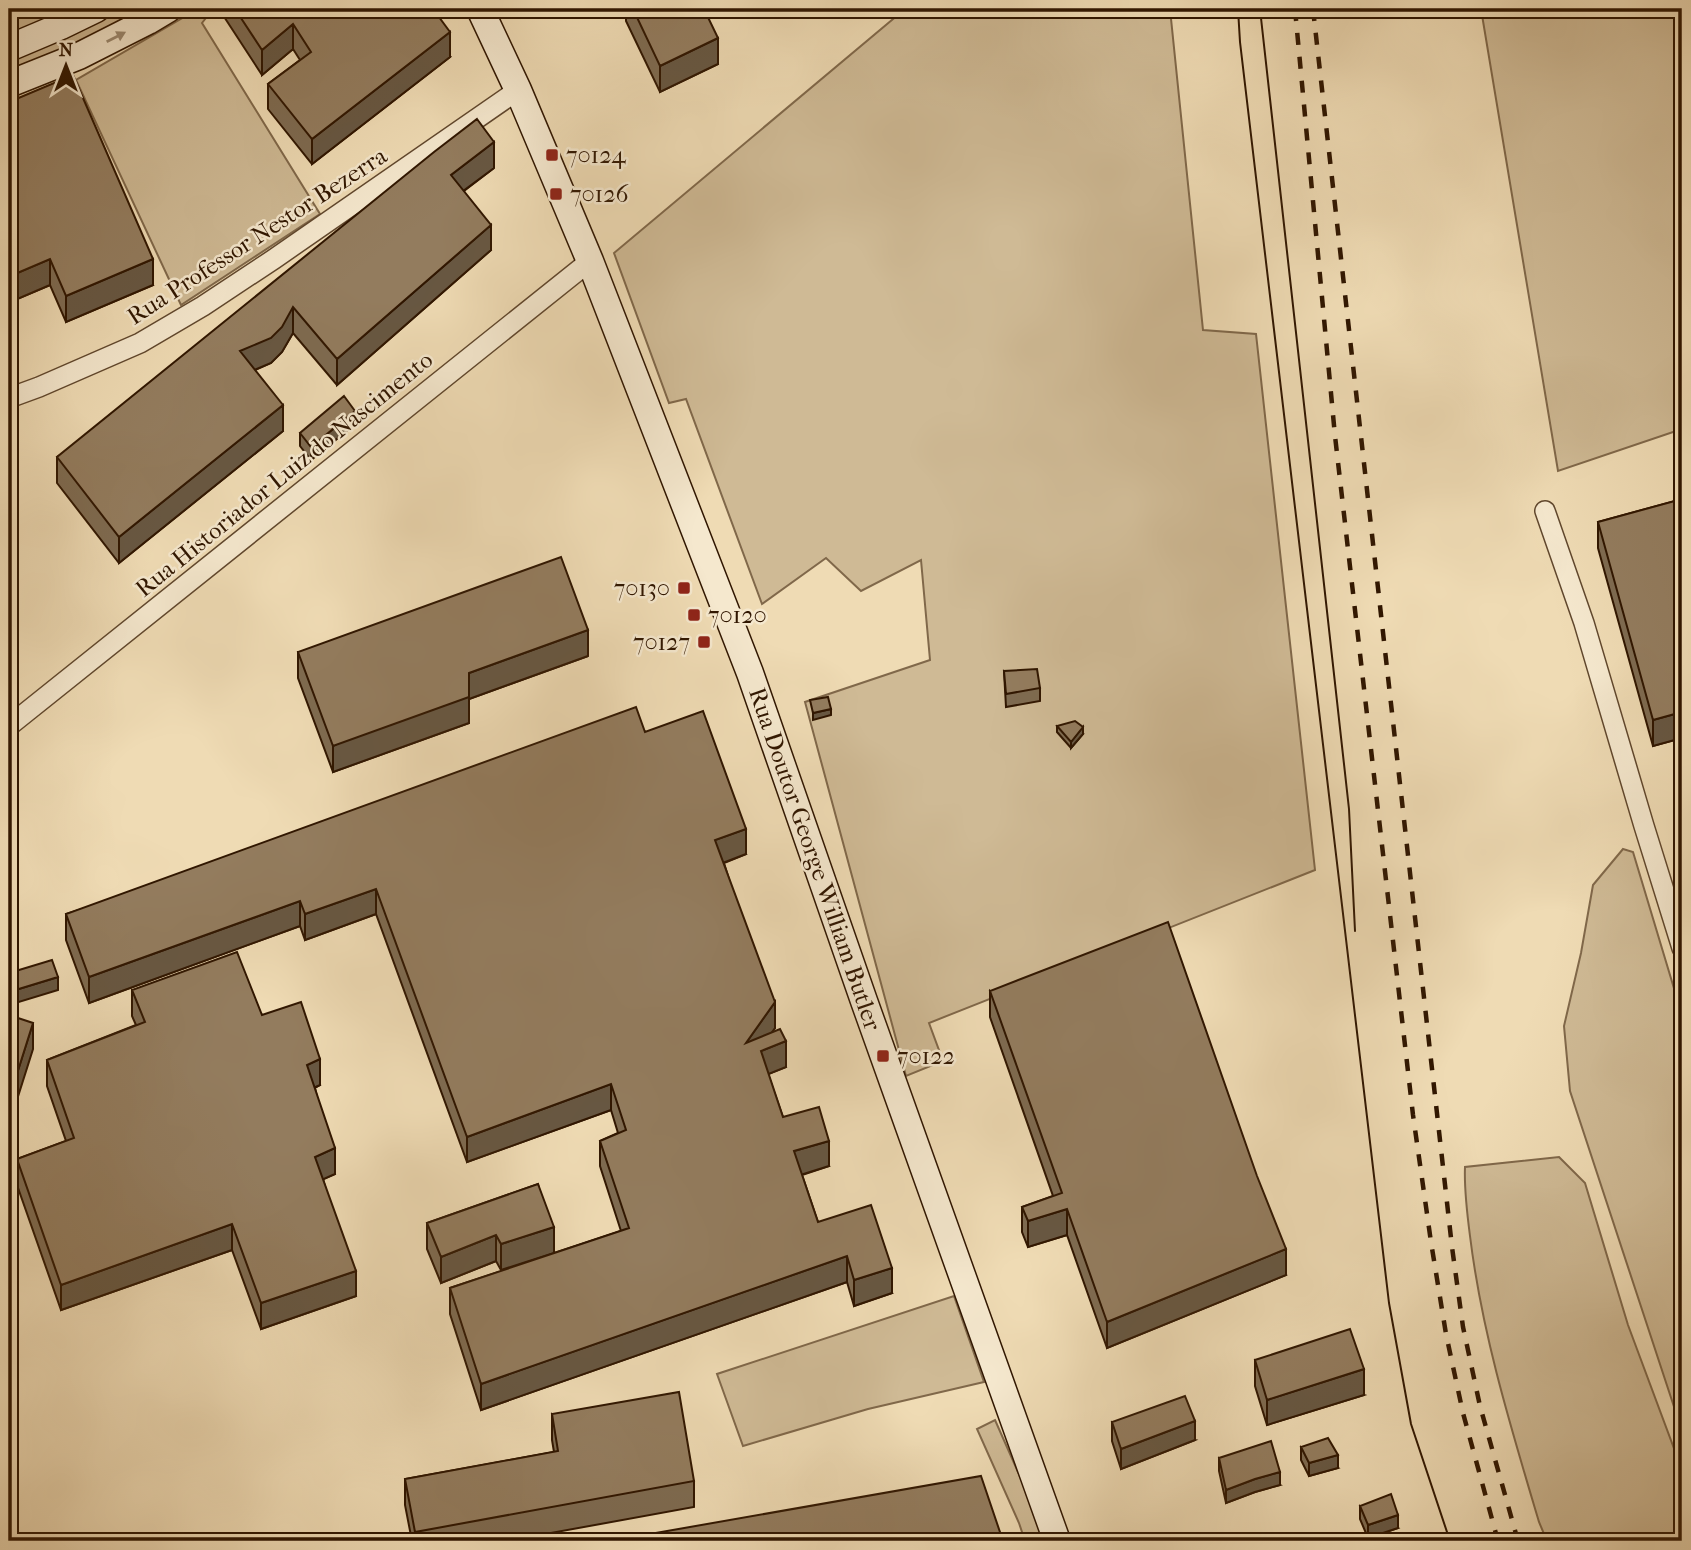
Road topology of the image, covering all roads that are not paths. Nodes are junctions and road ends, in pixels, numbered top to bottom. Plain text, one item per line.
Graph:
1 (96, 9) edge
2 (168, 9) edge
3 (480, 9) edge
4 (9, 48) edge
5 (9, 83) edge
6 (518, 90) junction
7 (590, 261) junction
8 (9, 398) edge
9 (1545, 511) dead end
10 (9, 726) edge
11 (1682, 948) edge
12 (1058, 1541) edge

1 - 4 street
5 -> 2 street
3 - 6 street, Rua Doutor George William Butler
6 - 7 street, Rua Doutor George William Butler
6 - 8 street, Rua Professor Nestor Bezerra
7 - 10 street, Rua Historiador Luiz do Nascimento
7 - 12 street, Rua Doutor George William Butler
9 - 11 street

